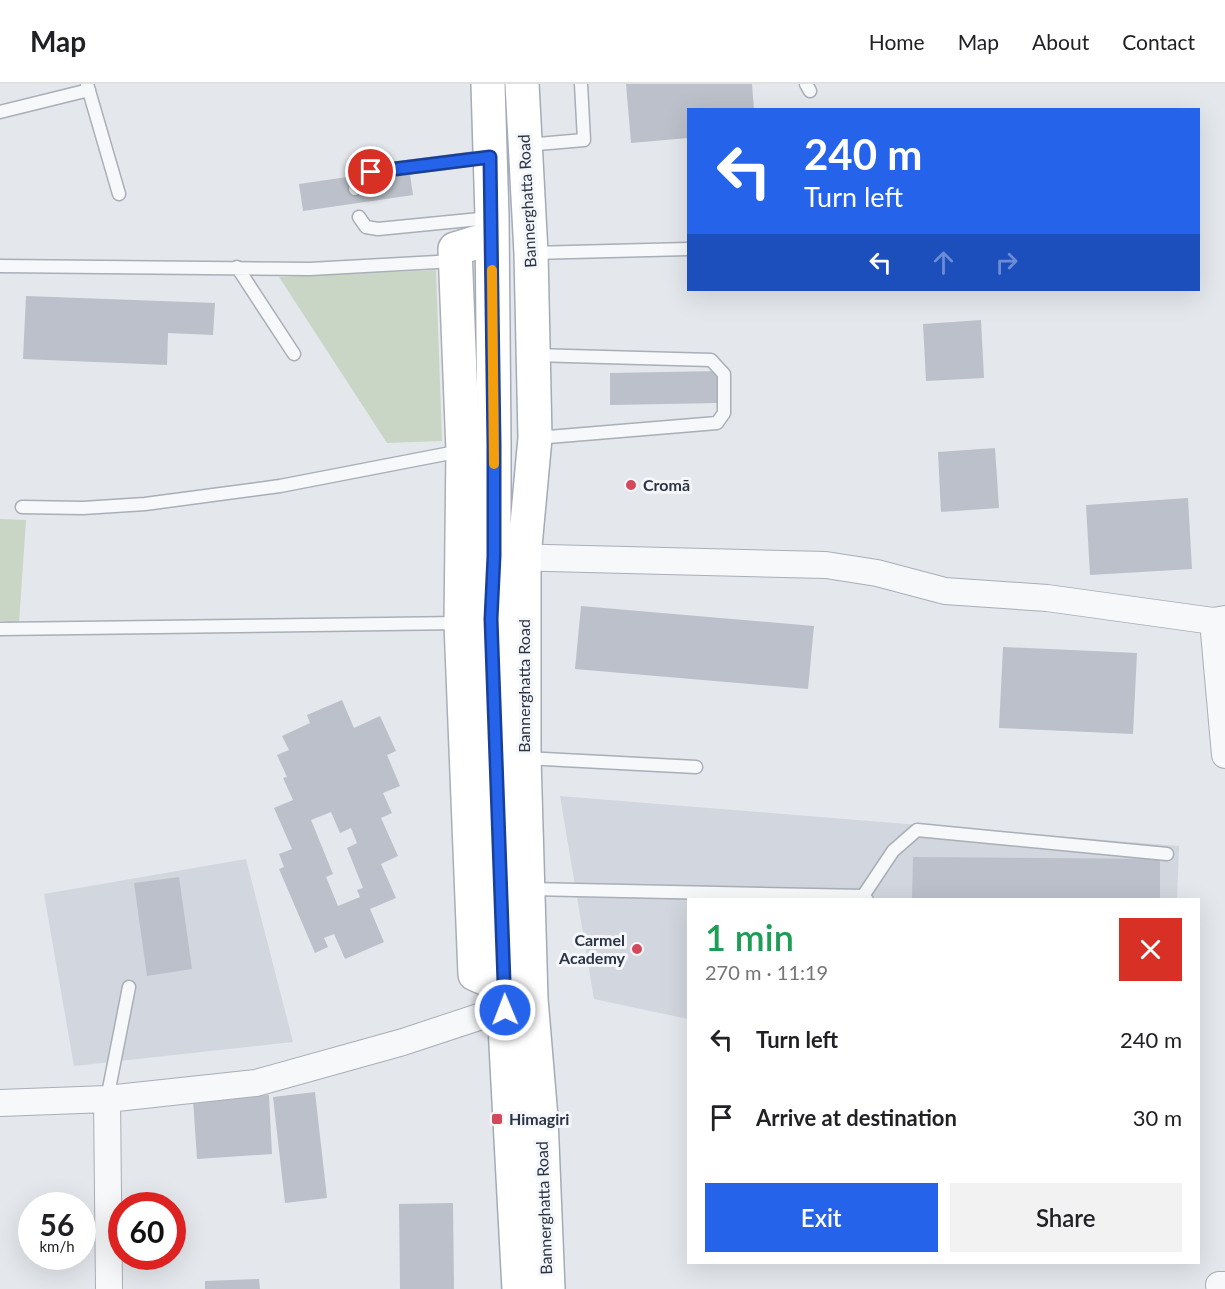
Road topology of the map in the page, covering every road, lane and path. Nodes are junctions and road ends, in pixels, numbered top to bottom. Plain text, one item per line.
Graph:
1 (488, 84) edge
2 (522, 84) edge
3 (581, 84) edge
4 (88, 87) edge
5 (0, 112) edge
6 (524, 145) junction
7 (490, 157) junction
8 (355, 189) dead end
9 (119, 194) dead end
10 (359, 217) dead end
11 (492, 228) junction
12 (687, 249) edge
13 (531, 253) junction
14 (455, 261) junction
15 (0, 266) edge
16 (237, 267) junction
17 (294, 354) dead end
18 (532, 355) junction
19 (535, 438) junction
20 (479, 448) junction
21 (22, 507) dead end
22 (509, 557) junction
23 (1219, 620) edge
24 (476, 621) junction
25 (0, 629) edge
26 (1225, 748) edge
27 (524, 758) junction
28 (696, 766) dead end
29 (1167, 854) dead end
30 (529, 889) junction
31 (865, 898) edge
32 (129, 987) dead end
33 (514, 999) junction
34 (107, 1099) junction
35 (0, 1103) edge
36 (109, 1289) edge
37 (519, 1289) edge
38 (548, 1289) edge

1 - 7 main road
2 - 6 main road, Bannerghatta Road
3 - 6 lane
4 - 5 lane
4 - 9 lane
6 - 13 main road, Bannerghatta Road
7 - 8 lane
7 - 11 main road
10 - 11 lane
11 - 14 main road
11 - 20 main road
12 - 13 lane
13 - 18 main road, Bannerghatta Road
14 - 16 lane
14 - 20 main road
15 - 16 lane
16 - 17 lane
18 - 19 main road, Bannerghatta Road
18 - 19 lane
19 - 22 main road, Bannerghatta Road
20 - 21 lane
20 - 22 main road
20 - 24 main road
22 - 23 street
22 - 24 main road
22 - 27 main road, Bannerghatta Road
23 - 26 street
24 - 25 lane
24 - 33 main road
27 - 28 lane
27 - 30 main road, Bannerghatta Road
29 - 31 lane
30 - 31 lane
30 - 33 main road, Bannerghatta Road
32 - 34 lane
33 - 34 street
33 - 37 main road
33 - 38 main road, Bannerghatta Road
34 - 35 street
34 - 36 street

